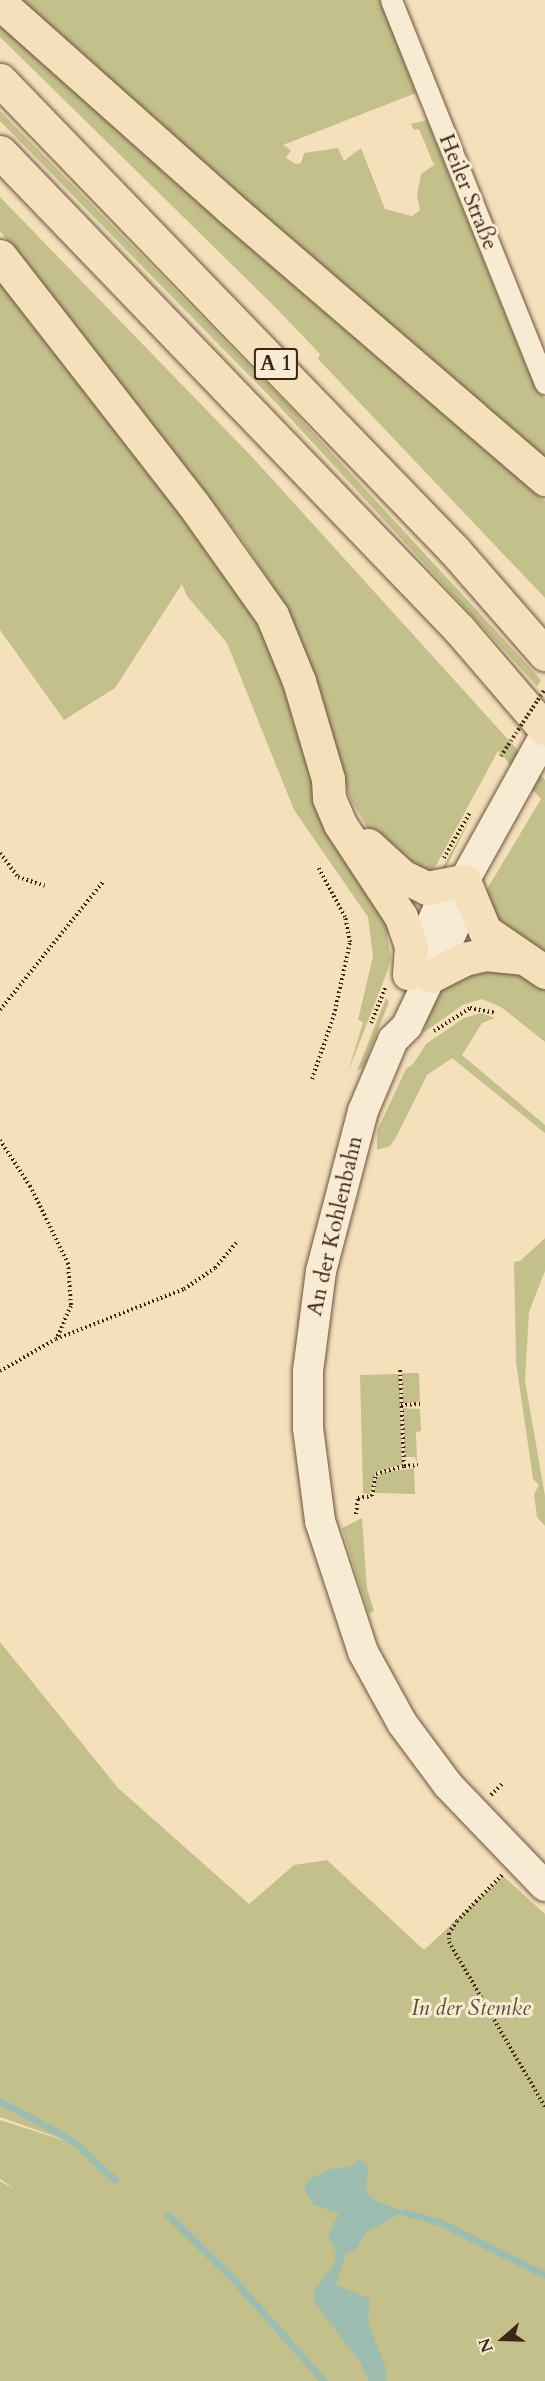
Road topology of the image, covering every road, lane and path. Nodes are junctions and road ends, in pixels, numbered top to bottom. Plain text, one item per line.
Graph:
1 (391, 0) edge
2 (0, 3) edge
3 (0, 80) edge
4 (0, 152) edge
5 (0, 256) edge
6 (545, 383) edge
7 (545, 479) edge
8 (545, 654) edge
9 (545, 689) edge
10 (545, 729) edge
11 (545, 735) edge
12 (510, 766) junction
13 (328, 779) junction
14 (0, 853) edge
15 (318, 867) dead end
16 (464, 881) junction
17 (103, 882) dead end
18 (45, 886) dead end
19 (534, 965) edge
20 (420, 974) junction
21 (0, 1011) edge
22 (495, 1013) dead end
23 (393, 1040) junction
24 (312, 1079) dead end
25 (0, 1140) edge
26 (237, 1243) dead end
27 (56, 1339) junction
28 (399, 1368) dead end
29 (0, 1371) edge
30 (420, 1404) dead end
31 (401, 1405) junction
32 (404, 1466) junction
33 (418, 1466) dead end
34 (356, 1514) dead end
35 (516, 1861) junction
36 (545, 1886) edge
37 (545, 2107) edge

1 - 6 street, Heiler Straße
2 - 7 highway
3 - 8 highway, A 1
4 - 10 highway, A 1
5 - 13 highway
9 - 12 path, bridge
11 - 12 main road, An der Kohlenbahn
12 - 16 main road, An der Kohlenbahn
13 - 16 highway
13 - 20 highway
14 - 18 path
15 - 24 path
16 - 19 highway
16 - 20 main road, An der Kohlenbahn
17 - 21 path
19 - 20 highway
20 - 23 main road, An der Kohlenbahn
22 - 23 path
23 - 35 main road, An der Kohlenbahn
25 - 27 path
26 - 27 path
27 - 29 path
28 - 31 path
30 - 31 path
31 - 32 path
32 - 33 path
32 - 34 path
35 - 36 main road, An der Kohlenbahn
35 - 37 path

